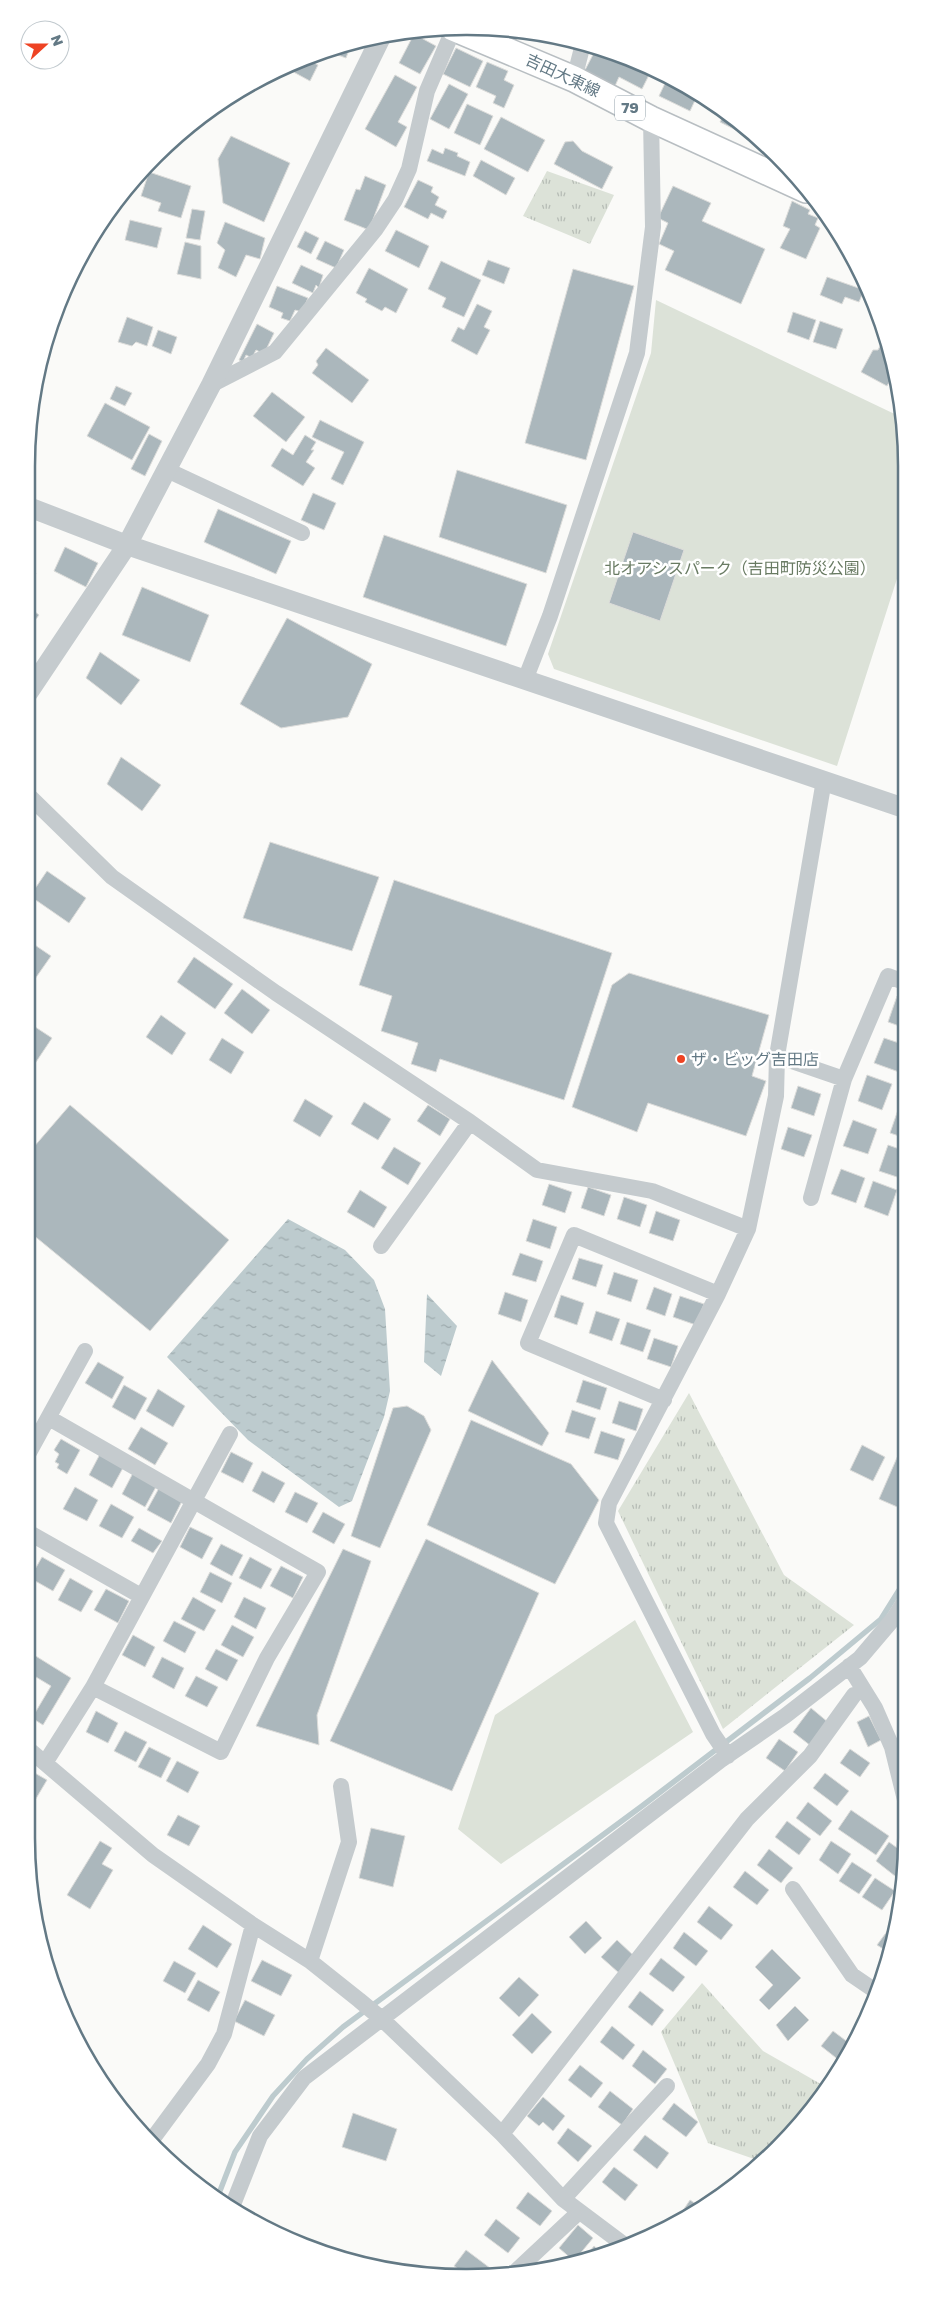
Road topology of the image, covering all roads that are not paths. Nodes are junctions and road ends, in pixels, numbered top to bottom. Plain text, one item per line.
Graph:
1 (471, 35) edge
2 (451, 36) edge
3 (377, 44) edge
4 (581, 51) edge
5 (574, 79) junction
6 (651, 119) junction
7 (792, 184) edge
8 (211, 385) junction
9 (167, 470) junction
10 (35, 509) edge
11 (302, 533) dead end
12 (127, 545) junction
13 (525, 680) junction
14 (35, 683) edge
15 (824, 780) junction
16 (35, 802) edge
17 (898, 806) edge
18 (898, 980) edge
19 (777, 1056) junction
20 (844, 1078) junction
21 (470, 1122) junction
22 (811, 1198) dead end
23 (748, 1229) junction
24 (381, 1246) dead end
25 (718, 1294) junction
26 (86, 1351) dead end
27 (664, 1400) junction
28 (49, 1418) junction
29 (230, 1434) dead end
30 (35, 1442) edge
31 (194, 1500) junction
32 (35, 1536) edge
33 (141, 1596) junction
34 (898, 1612) edge
35 (849, 1666) junction
36 (93, 1687) junction
37 (854, 1695) dead end
38 (727, 1753) junction
39 (35, 1755) edge
40 (45, 1763) junction
41 (898, 1771) edge
42 (340, 1786) dead end
43 (793, 1889) dead end
44 (253, 1925) junction
45 (310, 1961) junction
46 (871, 1988) edge
47 (381, 2018) junction
48 (666, 2086) dead end
49 (502, 2134) junction
50 (155, 2136) edge
51 (563, 2199) junction
52 (234, 2201) edge
53 (579, 2212) junction
54 (619, 2241) edge
55 (522, 2265) edge

1 - 5 main road, 吉田大東線 / 79
2 - 8 street
3 - 8 street
4 - 5 street
5 - 6 main road, 吉田大東線 / 79
6 - 7 main road, 吉田大東線 / 79
6 - 13 street
8 - 9 street
9 - 11 street
9 - 12 street
10 - 12 street
12 - 13 street
12 - 14 street
13 - 15 street
15 - 17 street
15 - 19 street
16 - 21 street
18 - 20 street
19 - 20 street
19 - 23 street
20 - 22 street
21 - 23 street
21 - 24 street
23 - 25 street
25 - 27 street
25 - 27 street
26 - 28 street
27 - 38 street
28 - 30 street
28 - 31 street
29 - 31 street
31 - 33 street
31 - 36 street
32 - 33 street
33 - 36 street
34 - 35 street
35 - 38 street
35 - 41 street
36 - 40 street
37 - 49 street
38 - 47 street
39 - 40 street
40 - 44 street
42 - 45 street
43 - 46 street
44 - 45 street
44 - 50 street
45 - 47 street
47 - 49 street
47 - 52 street
48 - 51 street
49 - 51 street
51 - 53 street
53 - 54 street
53 - 55 street

